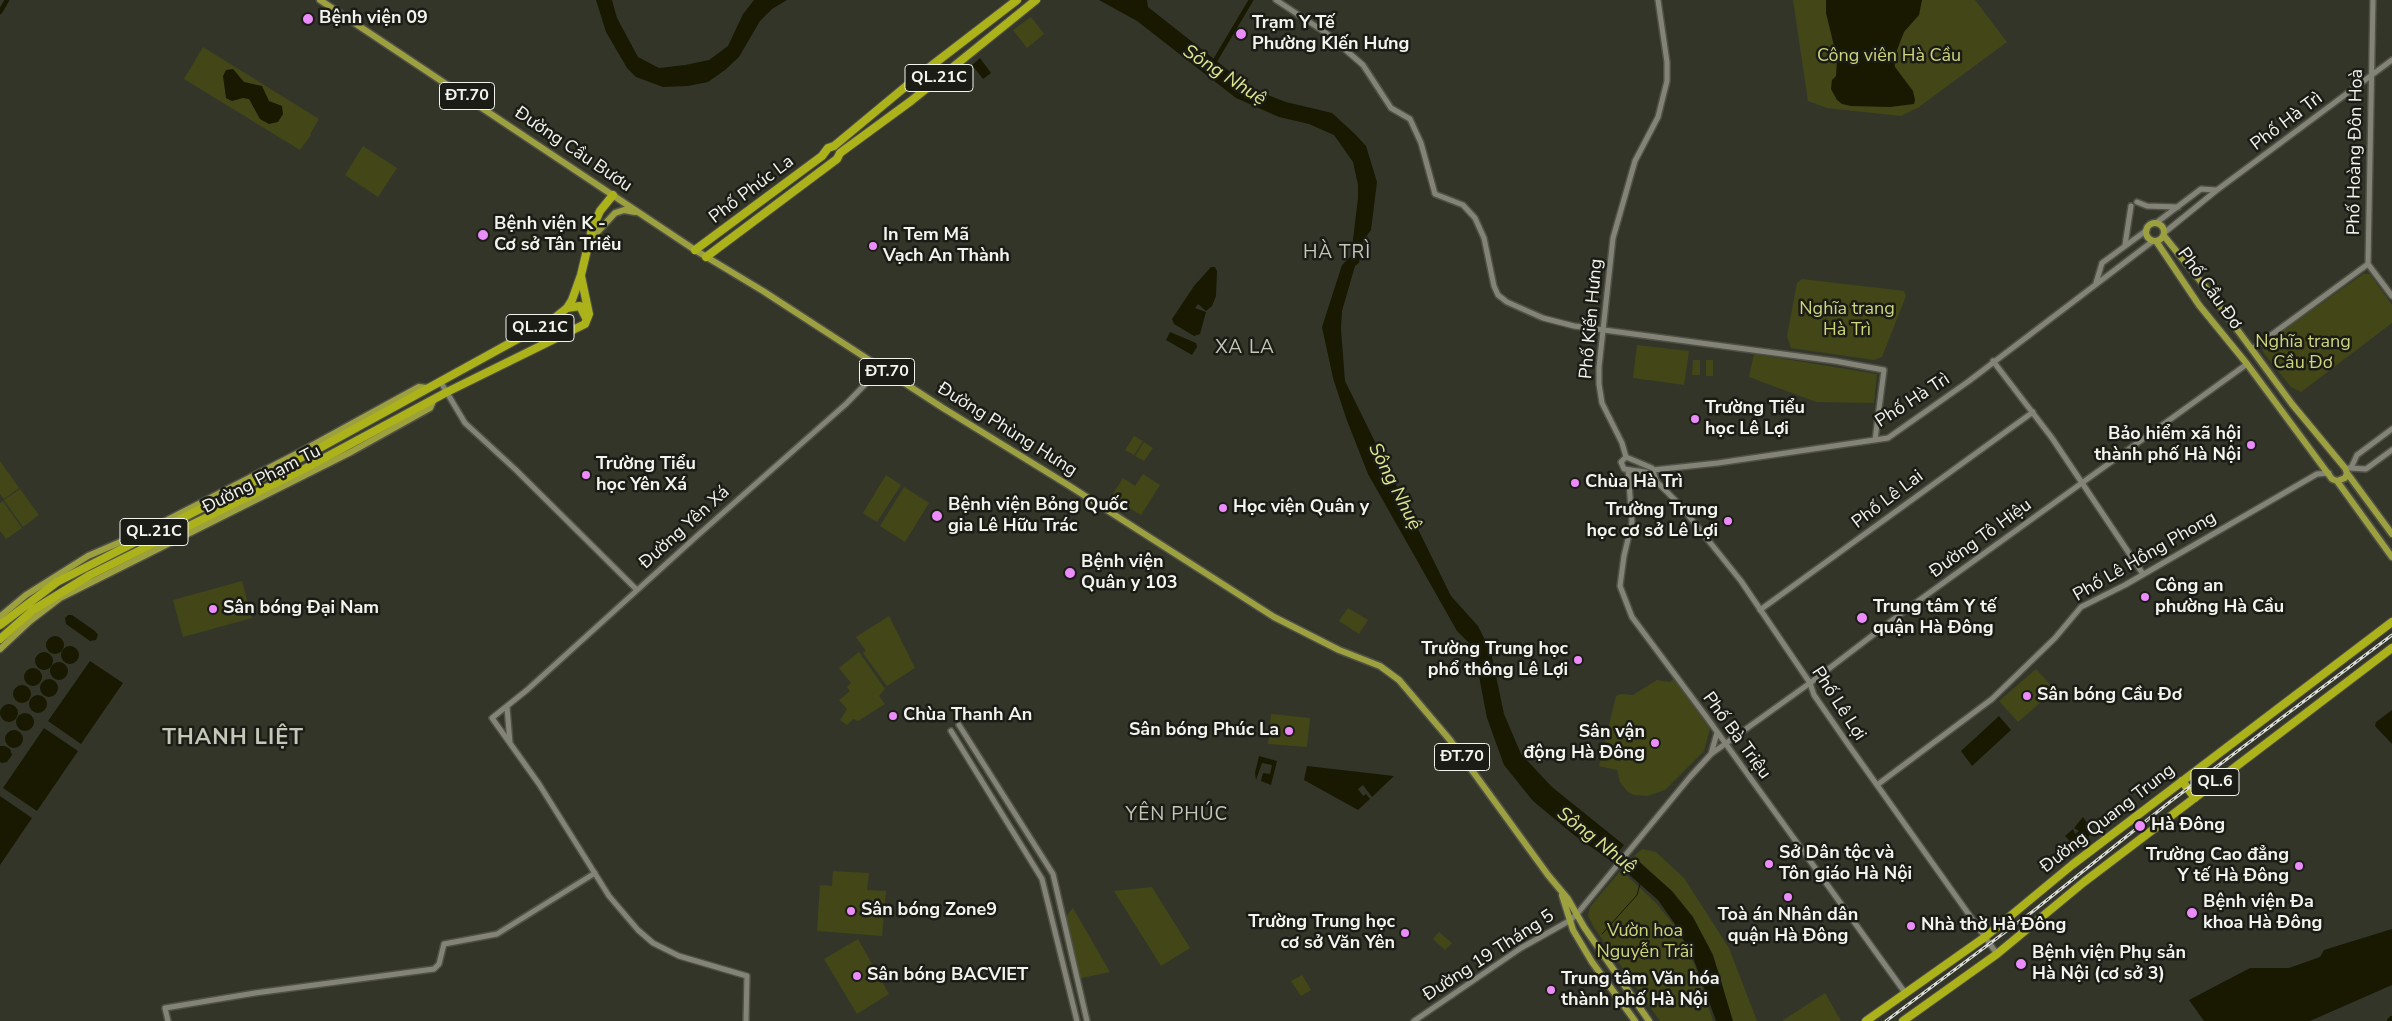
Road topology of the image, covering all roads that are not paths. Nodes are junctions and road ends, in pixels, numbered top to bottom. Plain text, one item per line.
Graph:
1 (320, 0) edge
2 (1017, 0) edge
3 (1036, 0) edge
4 (1276, 0) edge
5 (1658, 0) edge
6 (2373, 0) edge
7 (2392, 60) edge
8 (2372, 76) junction
9 (834, 146) junction
10 (826, 152) junction
11 (840, 154) junction
12 (833, 160) junction
13 (2217, 190) junction
14 (613, 195) junction
15 (2137, 202) dead end
16 (2131, 206) dead end
17 (2178, 206) junction
18 (640, 214) junction
19 (2156, 223) junction
20 (659, 226) joint
21 (2146, 230) junction
22 (2164, 234) junction
23 (589, 241) junction
24 (2154, 241) junction
25 (2125, 245) junction
26 (695, 250) junction
27 (706, 257) junction
28 (2368, 264) junction
29 (581, 275) junction
30 (2096, 283) junction
31 (2392, 296) edge
32 (567, 308) junction
33 (586, 322) junction
34 (1602, 330) junction
35 (2252, 349) junction
36 (2236, 351) junction
37 (1993, 361) junction
38 (2247, 364) junction
39 (2264, 365) junction
40 (881, 368) junction
41 (440, 381) junction
42 (447, 392) junction
43 (2033, 412) junction
44 (2392, 429) edge
45 (1875, 440) junction
46 (315, 448) junction
47 (2329, 448) junction
48 (2392, 450) edge
49 (2316, 456) junction
50 (1626, 457) junction
51 (324, 462) junction
52 (1634, 462) junction
53 (1630, 469) junction
54 (2346, 469) junction
55 (1650, 471) junction
56 (2330, 473) junction
57 (2337, 481) junction
58 (2082, 482) junction
59 (2360, 491) junction
60 (2349, 500) junction
61 (2392, 534) edge
62 (2392, 557) edge
63 (2143, 574) junction
64 (638, 590) junction
65 (38, 610) junction
66 (1760, 610) junction
67 (0, 619) edge
68 (2392, 622) edge
69 (0, 625) edge
70 (0, 639) edge
71 (2392, 648) edge
72 (0, 649) edge
73 (1810, 683) junction
74 (506, 707) junction
75 (959, 725) dead end
76 (951, 731) dead end
77 (1717, 733) junction
78 (510, 744) junction
79 (1726, 744) junction
80 (1711, 754) junction
81 (2182, 781) junction
82 (1877, 786) junction
83 (2195, 798) junction
84 (595, 873) junction
85 (1561, 892) junction
86 (1577, 914) junction
87 (1569, 921) junction
88 (1985, 937) junction
89 (1603, 954) junction
90 (1997, 954) junction
91 (1592, 962) junction
92 (1630, 994) junction
93 (1906, 994) junction
94 (1621, 1001) junction
95 (168, 1021) edge
96 (746, 1021) edge
97 (1077, 1021) edge
98 (1087, 1021) edge
99 (1414, 1021) edge
100 (1634, 1021) edge
101 (1649, 1021) edge
102 (1866, 1021) edge
103 (1903, 1021) edge

1 - 14 main road, Đường Cầu Bươu / ĐT.70
2 - 9 highway, QL.21C
3 - 11 highway, QL.21C
4 - 34 street
5 - 34 street, Phố Kiến Hưng
6 - 8 street, Phố Hoàng Đôn Hoà
7 - 8 street, Phố Hà Trì
8 - 13 street, Phố Hà Trì
8 - 28 street, Phố Hoàng Đôn Hoà
9 - 10 highway
9 - 11 highway
10 - 12 highway
10 - 26 highway, Phố Phúc La
11 - 12 highway
12 - 27 highway, Phố Phúc La
13 - 17 street, Phố Hà Trì
13 - 22 street, Phố Hà Trì
14 - 18 main road, Đường Cầu Bươu / ĐT.70
14 - 23 highway, Đường Phạm Tu
15 - 17 street
16 - 25 street
17 - 19 street, Phố Hà Trì
18 - 20 main road, Đường Cầu Bươu / ĐT.70
18 - 23 main road
19 - 21 main road
19 - 22 main road
20 - 26 main road, Đường Phùng Hưng / ĐT.70
21 - 24 main road
21 - 25 street
22 - 24 main road
22 - 35 main road, Phố Cầu Đơ
23 - 29 highway, Đường Phạm Tu
24 - 30 street, Phố Hà Trì
24 - 36 main road, Phố Cầu Đơ
25 - 30 street
26 - 27 main road, Đường Phùng Hưng / ĐT.70
27 - 40 main road, Đường Phùng Hưng / ĐT.70
28 - 31 street
28 - 35 street
29 - 32 highway, Đường Phạm Tu / QL.21C
29 - 33 highway, Đường Phạm Tu
30 - 37 street, Phố Hà Trì
32 - 33 highway
32 - 41 highway, Đường Phạm Tu / QL.21C
33 - 42 highway, Đường Phạm Tu
34 - 45 street
34 - 50 street, Phố Kiến Hưng
35 - 36 main road
35 - 38 main road
35 - 39 main road, Phố Cầu Đơ
36 - 38 main road, Phố Cầu Đơ
37 - 43 street
37 - 45 street, Phố Hà Trì
38 - 39 main road
38 - 49 main road, Phố Cầu Đơ
38 - 58 street, Đường Tô Hiệu
39 - 47 main road, Phố Cầu Đơ
40 - 64 street, Đường Yên Xá
40 - 85 main road, Đường Phùng Hưng / ĐT.70
41 - 42 street
41 - 46 highway, Đường Phạm Tu / QL.21C
42 - 51 highway, Đường Phạm Tu
42 - 64 street
43 - 58 street
43 - 66 street, Phố Lê Lai
44 - 54 street
45 - 55 street, Phố Hà Trì
46 - 51 highway
46 - 67 main road, Đường Phạm Tu
46 - 69 highway, Đường Phạm Tu / QL.21C
47 - 49 main road
47 - 54 main road, Phố Cầu Đơ
48 - 54 street
49 - 56 main road, Phố Cầu Đơ
50 - 52 street
50 - 53 street, Phố Kiến Hưng
51 - 65 main road, Đường Phạm Tu
51 - 65 highway, Đường Phạm Tu / QL.21C
52 - 53 street
52 - 55 street
53 - 55 street
53 - 77 street, Phố Bà Triệu
54 - 56 main road
54 - 57 main road
54 - 59 main road, Phố Cầu Đơ
55 - 66 street, Phố Lê Lợi
56 - 57 main road, Phố Cầu Đơ
56 - 63 street, Phố Lê Hồng Phong
57 - 60 main road
58 - 63 street
58 - 73 street, Đường Tô Hiệu
59 - 60 main road
59 - 61 main road, Phố Cầu Đơ
60 - 62 main road
63 - 82 street, Phố Lê Hồng Phong
64 - 74 street, Đường Yên Xá
65 - 70 highway, Đường Phạm Tu / QL.21C
65 - 72 main road, Đường Phạm Tu
66 - 73 street, Phố Lê Lợi
68 - 81 highway, Đường Quang Trung / QL.6
71 - 83 highway, Đường Quang Trung / QL.6
73 - 79 street, Đường Tô Hiệu
73 - 82 street, Phố Lê Lợi
74 - 78 street, Đường Yên Xá
74 - 78 street, Đường Yên Xá
75 - 98 street
76 - 97 street
77 - 79 street, Phố Bà Triệu
77 - 80 street
78 - 84 street, Đường Yên Xá
79 - 80 street, Đường Tô Hiệu
79 - 93 street, Phố Bà Triệu
80 - 86 street, Đường Tô Hiệu
81 - 83 highway
81 - 88 highway, Đường Quang Trung
82 - 88 street, Phố Lê Lợi
83 - 90 highway, Đường Quang Trung / QL.6
84 - 95 street
84 - 96 street, Đường Yên Xá
85 - 86 main road, Đường Phùng Hưng / ĐT.70
85 - 87 main road, Đường Phùng Hưng / ĐT.70
86 - 87 street, Đường 19 Tháng 5
86 - 89 main road, Đường Phùng Hưng / ĐT.70
87 - 91 main road, Đường Phùng Hưng / ĐT.70
87 - 99 street, Đường 19 Tháng 5
88 - 90 street, Phố Lê Lợi
88 - 93 highway, Đường Quang Trung
89 - 91 main road
89 - 92 main road, Đường Phùng Hưng / ĐT.70
90 - 103 highway, Đường Quang Trung / QL.6
91 - 94 main road, Đường Phùng Hưng / ĐT.70
92 - 94 main road
92 - 101 main road, Đường Phùng Hưng / ĐT.70
93 - 102 highway, Đường Quang Trung
94 - 100 main road, Đường Phùng Hưng / ĐT.70

